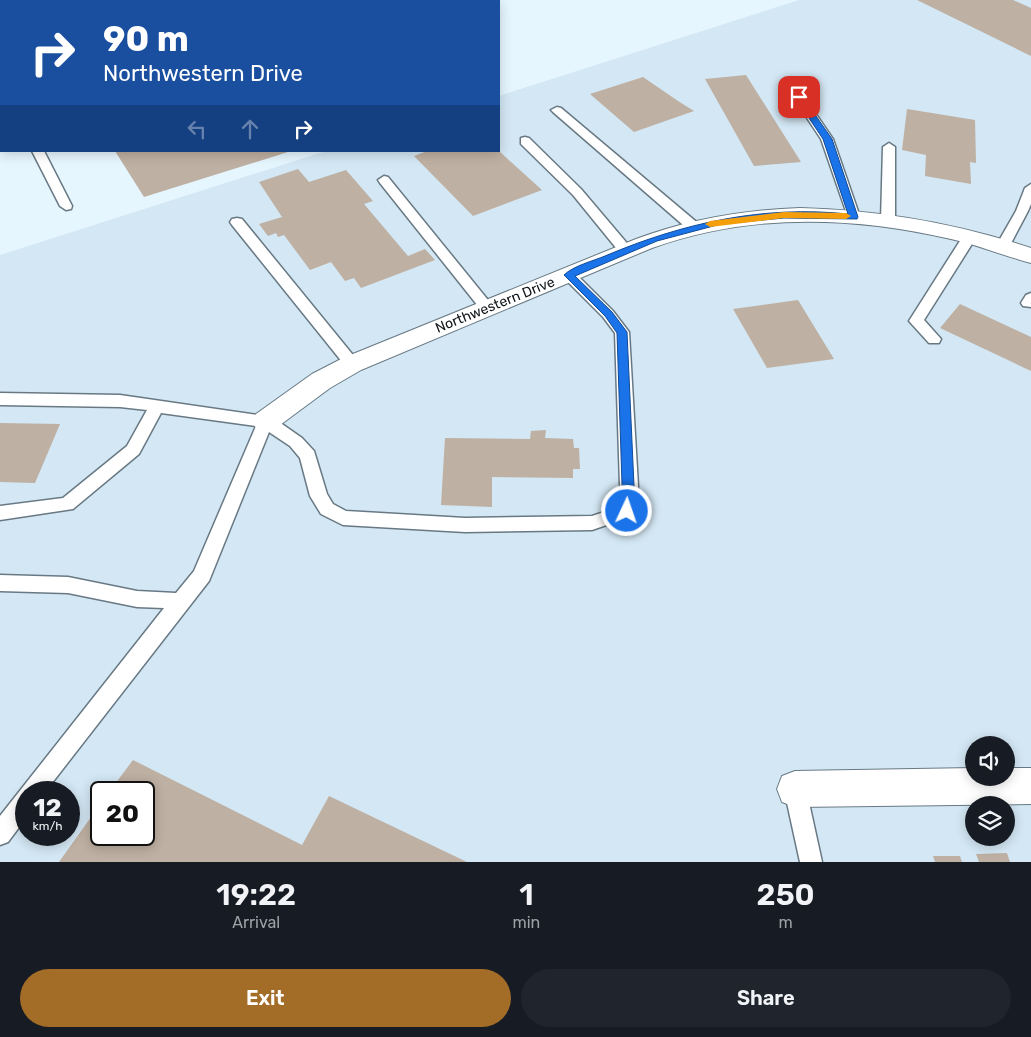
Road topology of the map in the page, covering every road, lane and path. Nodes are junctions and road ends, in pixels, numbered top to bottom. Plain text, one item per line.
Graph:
1 (799, 97) dead end
2 (558, 110) dead end
3 (525, 141) dead end
4 (889, 146) dead end
5 (39, 152) edge
6 (384, 180) dead end
7 (1031, 188) edge
8 (66, 206) dead end
9 (1027, 213) edge
10 (854, 217) junction
11 (888, 221) junction
12 (237, 222) dead end
13 (695, 228) junction
14 (970, 236) junction
15 (1003, 246) junction
16 (626, 251) junction
17 (1031, 256) edge
18 (568, 275) junction
19 (487, 308) junction
20 (934, 339) dead end
21 (352, 364) junction
22 (0, 399) edge
23 (157, 406) junction
24 (266, 421) junction
25 (0, 513) edge
26 (0, 583) edge
27 (181, 600) junction
28 (41, 781) edge
29 (1031, 786) edge
30 (795, 789) joint
31 (15, 814) edge
32 (0, 834) edge
33 (811, 862) edge

1 - 10 lane
2 - 13 lane
3 - 16 lane
4 - 11 lane
5 - 8 lane
6 - 19 lane
7 - 9 lane
9 - 15 lane
10 - 11 street, Northwestern Drive
10 - 13 street, Northwestern Drive
11 - 14 street, Northwestern Drive
12 - 21 lane
13 - 16 street, Northwestern Drive
14 - 15 street, Northwestern Drive
14 - 20 lane
15 - 17 street, Northwestern Drive
16 - 18 street, Northwestern Drive
18 - 19 street, Northwestern Drive
18 - 24 lane
19 - 21 street, Northwestern Drive
21 - 24 street, Northwestern Drive
22 - 23 lane
23 - 24 lane
23 - 25 lane
24 - 27 lane
26 - 27 lane
27 - 28 lane
29 - 30 street
30 - 33 lane
31 - 32 lane

